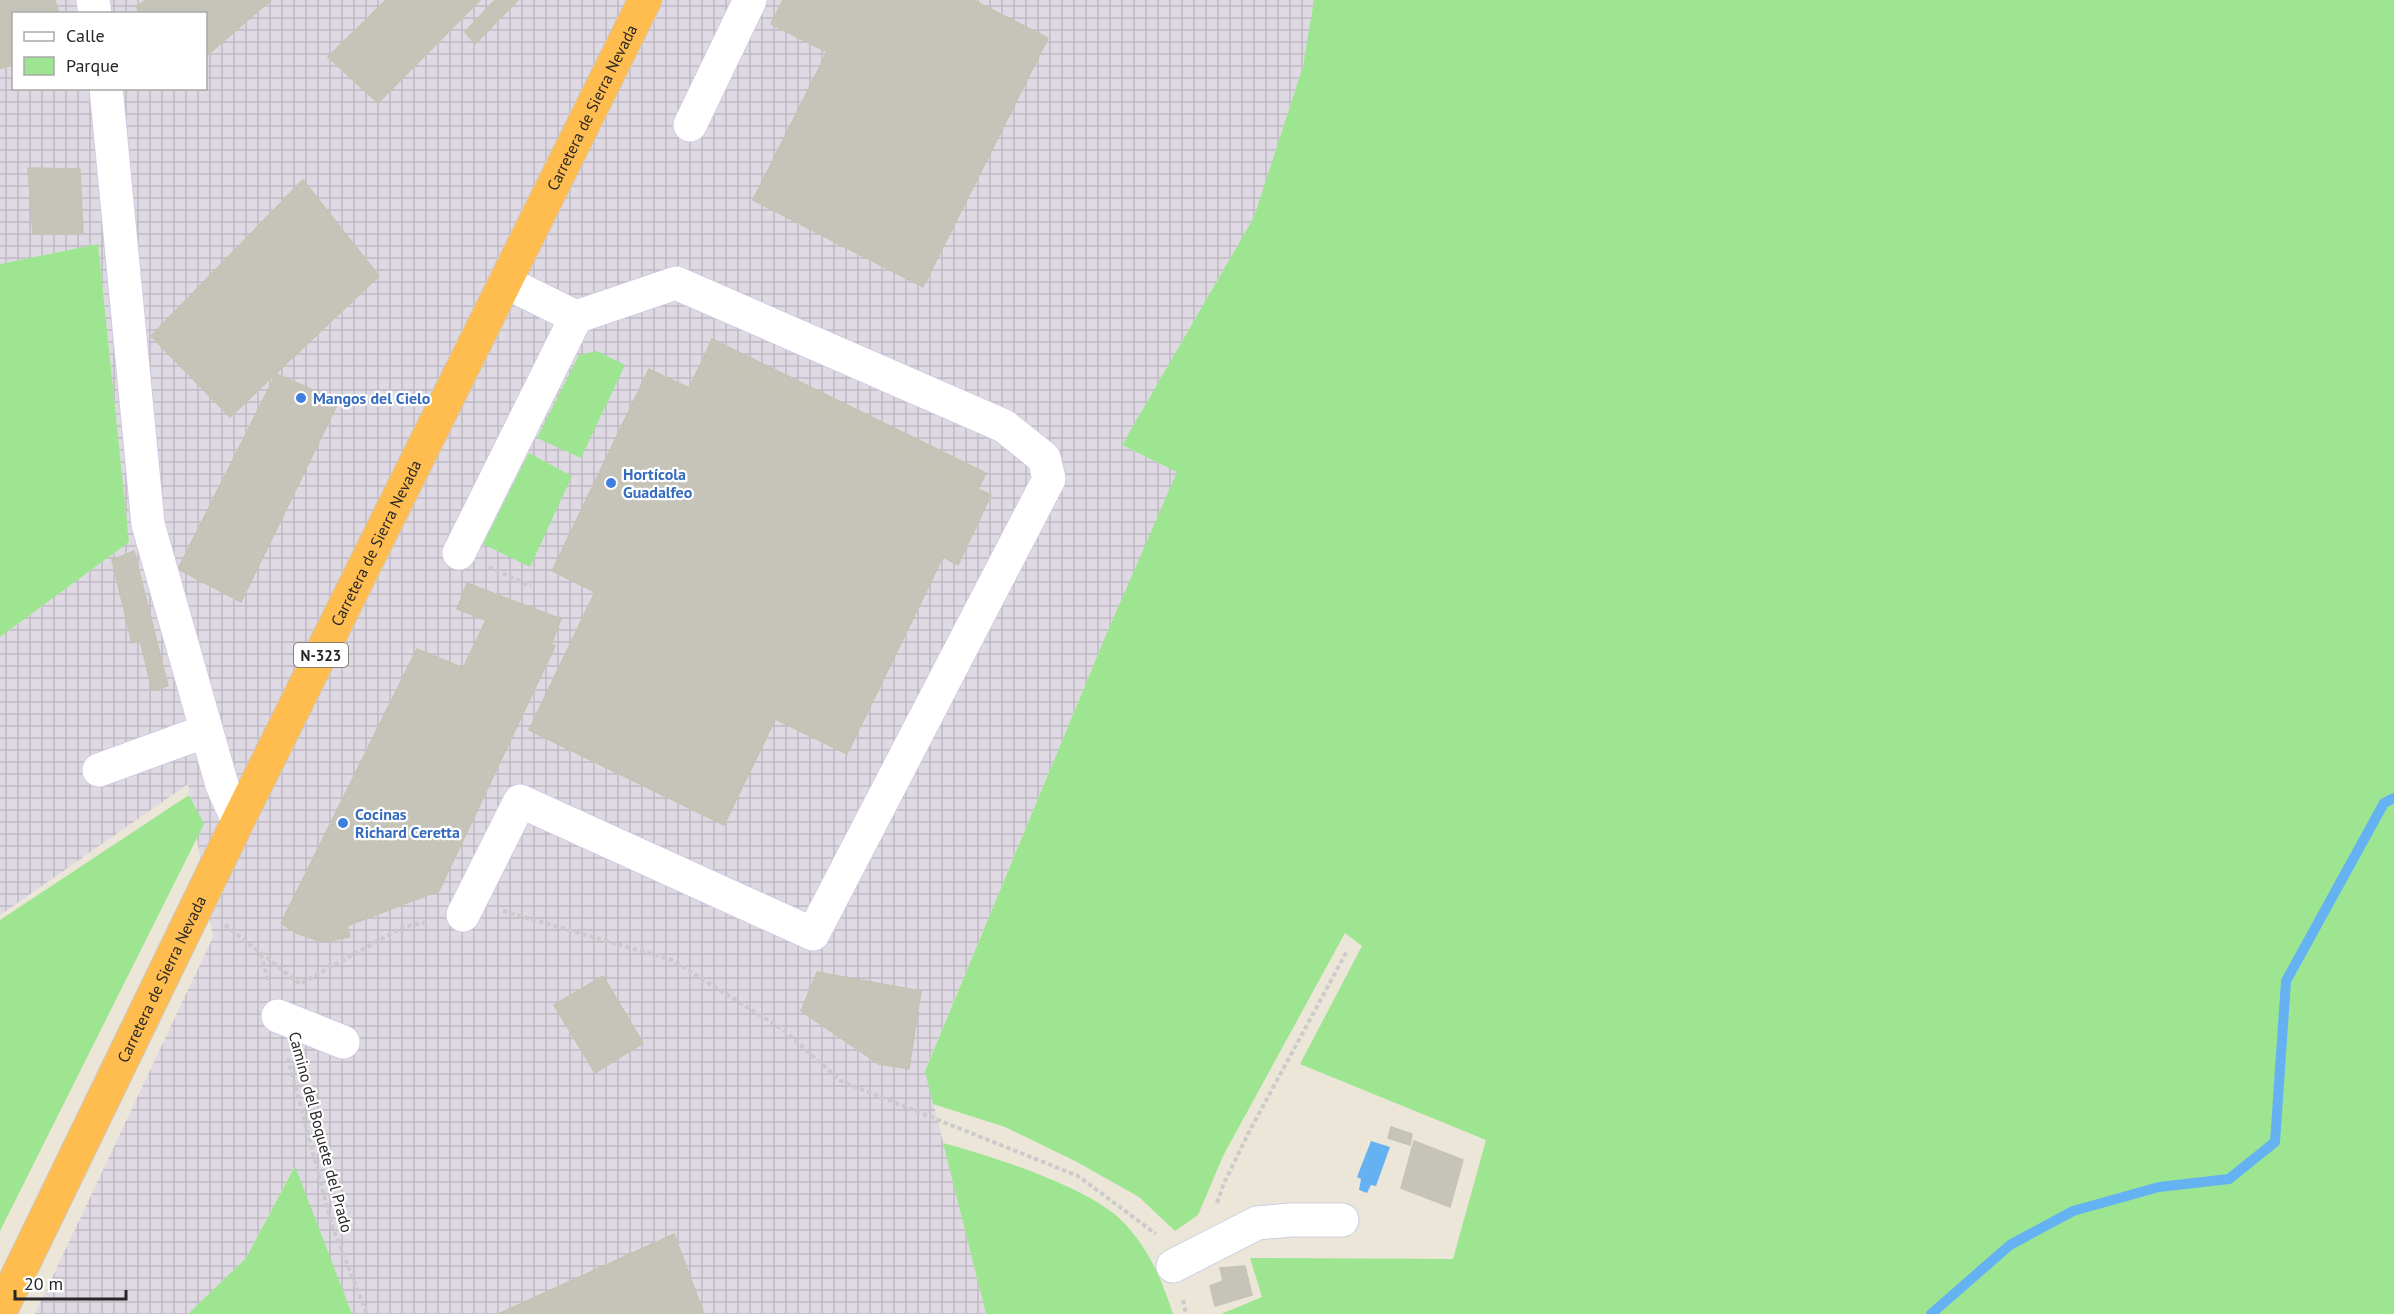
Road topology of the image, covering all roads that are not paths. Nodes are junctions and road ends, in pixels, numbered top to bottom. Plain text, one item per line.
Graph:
1 (645, 0) edge
2 (750, 0) edge
3 (106, 90) edge
4 (690, 125) dead end
5 (506, 282) junction
6 (576, 317) junction
7 (459, 553) road end
8 (207, 731) junction
9 (99, 770) dead end
10 (238, 821) junction
11 (463, 915) road end
12 (278, 1017) road end
13 (343, 1042) dead end
14 (1341, 1220) dead end
15 (1173, 1266) road end
16 (0, 1312) edge

1 - 5 highway, Carretera de Sierra Nevada / N-323
2 - 4 street
3 - 8 street
5 - 6 street
5 - 10 highway, Carretera de Sierra Nevada / N-323
6 - 7 street
6 - 11 street
8 - 9 street
8 - 10 street
10 - 16 highway, Carretera de Sierra Nevada / N-323
12 - 13 street
14 - 15 street

